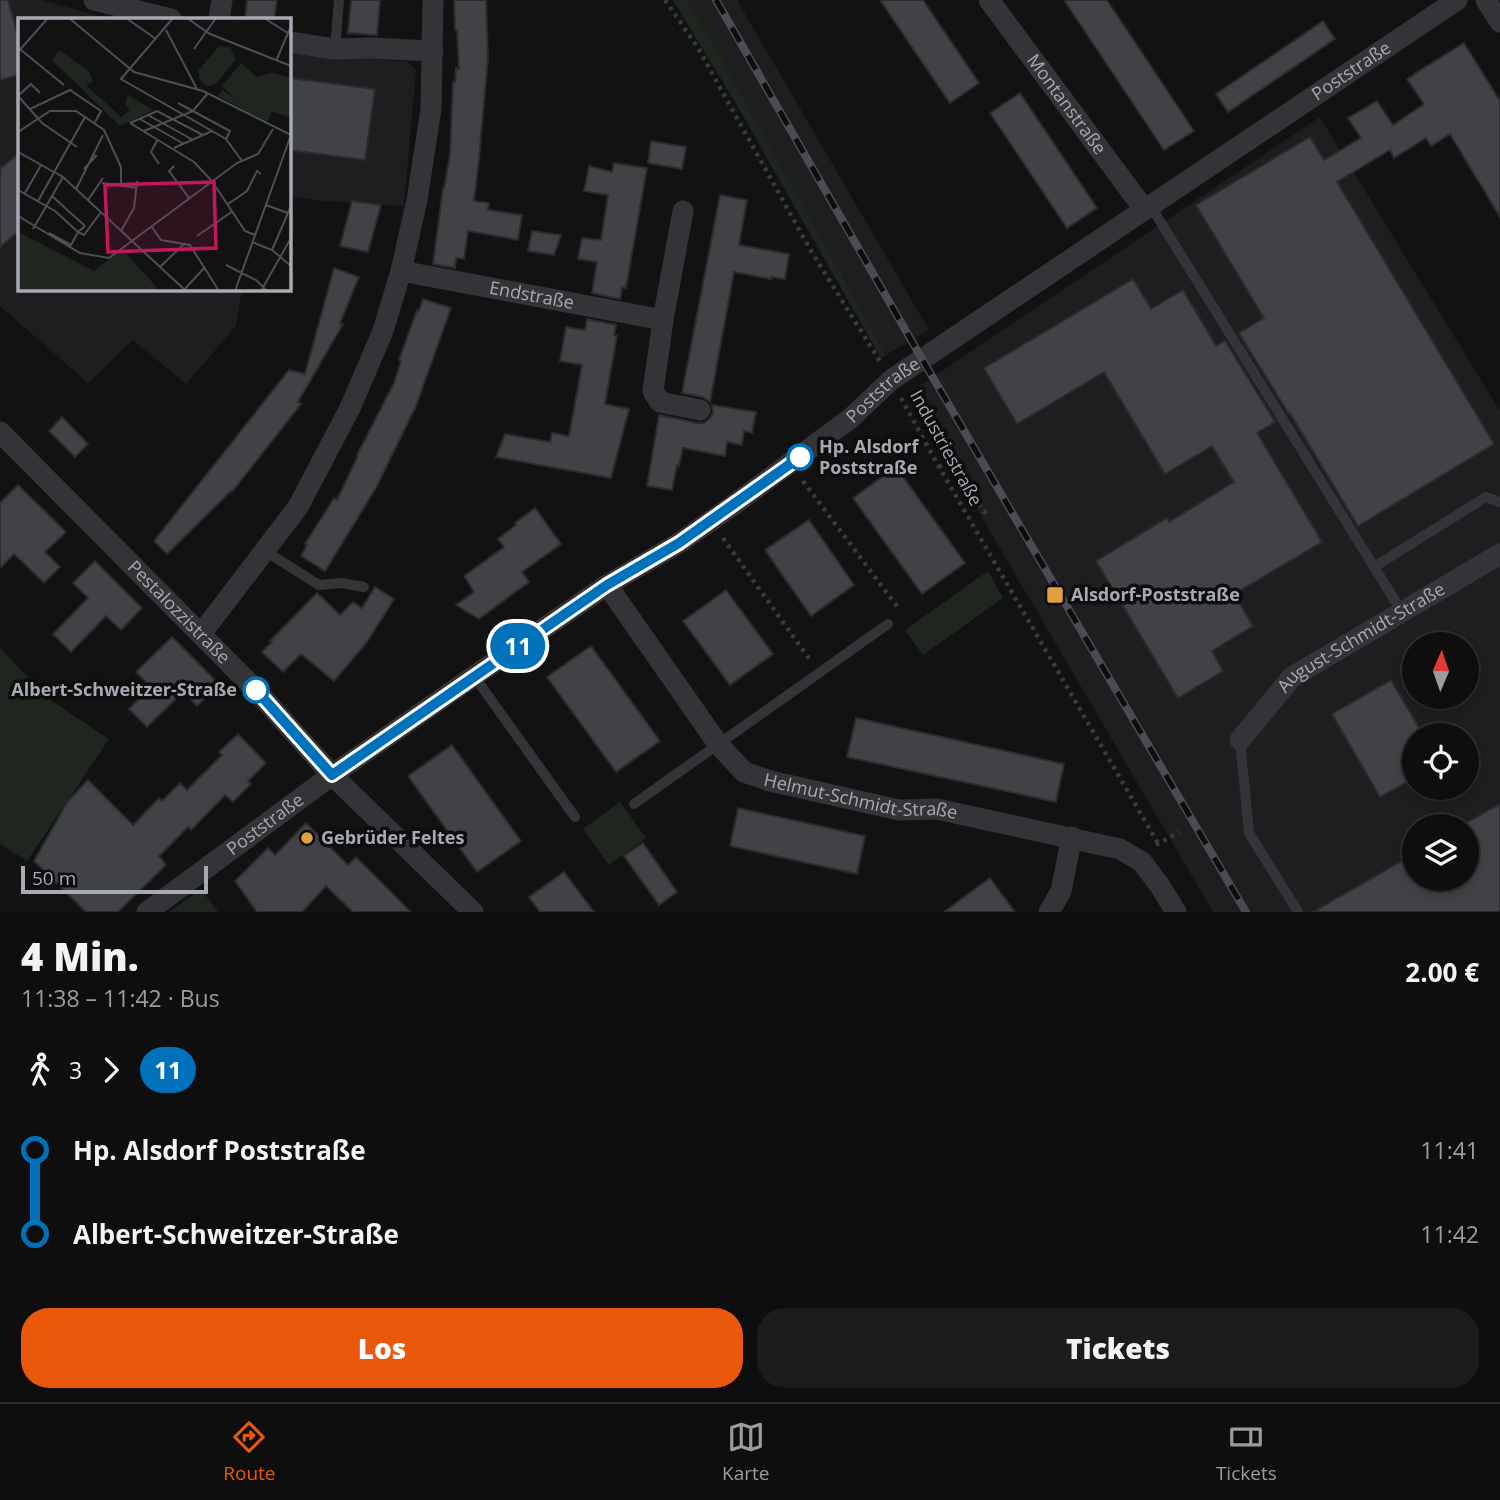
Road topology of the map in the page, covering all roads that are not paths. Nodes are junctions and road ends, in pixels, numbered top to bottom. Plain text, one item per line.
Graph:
1 (94, 0) edge
2 (222, 0) edge
3 (339, 0) edge
4 (433, 0) edge
5 (989, 0) edge
6 (1458, 0) edge
7 (1486, 0) edge
8 (167, 18) edge
9 (219, 18) edge
10 (1500, 22) edge
11 (290, 42) edge
12 (335, 49) junction
13 (433, 51) junction
14 (1147, 207) junction
15 (683, 211) dead end
16 (401, 271) junction
17 (663, 320) junction
18 (700, 410) dead end
19 (0, 432) edge
20 (1500, 502) edge
21 (265, 551) junction
22 (1500, 554) edge
23 (1374, 567) junction
24 (607, 585) junction
25 (364, 587) dead end
26 (1402, 612) junction
27 (888, 624) road end
28 (201, 634) junction
29 (474, 676) junction
30 (1240, 740) joint
31 (718, 744) junction
32 (332, 775) junction
33 (634, 804) dead end
34 (575, 817) dead end
35 (1072, 837) junction
36 (147, 912) edge
37 (473, 912) edge
38 (1049, 912) edge
39 (1176, 912) edge
40 (1298, 912) edge

1 - 8 street
2 - 9 street
3 - 12 lane
4 - 13 street
5 - 14 street, Montanstraße
6 - 14 street, Poststraße
7 - 10 street
11 - 12 street
12 - 13 street
13 - 16 street
14 - 23 lane
14 - 24 street, Poststraße
15 - 17 street
16 - 17 street, Endstraße
16 - 21 street
17 - 18 street
19 - 28 street, Pestalozzistraße
20 - 23 lane
21 - 25 lane
21 - 28 street
22 - 26 street, August-Schmidt-Straße
23 - 26 lane
24 - 29 street, Poststraße
24 - 31 street, Helmut-Schmidt-Straße
26 - 30 street, August-Schmidt-Straße
27 - 31 lane
28 - 32 street, Pestalozzistraße
29 - 32 street, Poststraße
29 - 34 lane
30 - 40 lane
31 - 33 lane
31 - 35 street, Helmut-Schmidt-Straße
32 - 36 street, Poststraße
32 - 37 street, Pestalozzistraße
35 - 38 street
35 - 39 street, Helmut-Schmidt-Straße

